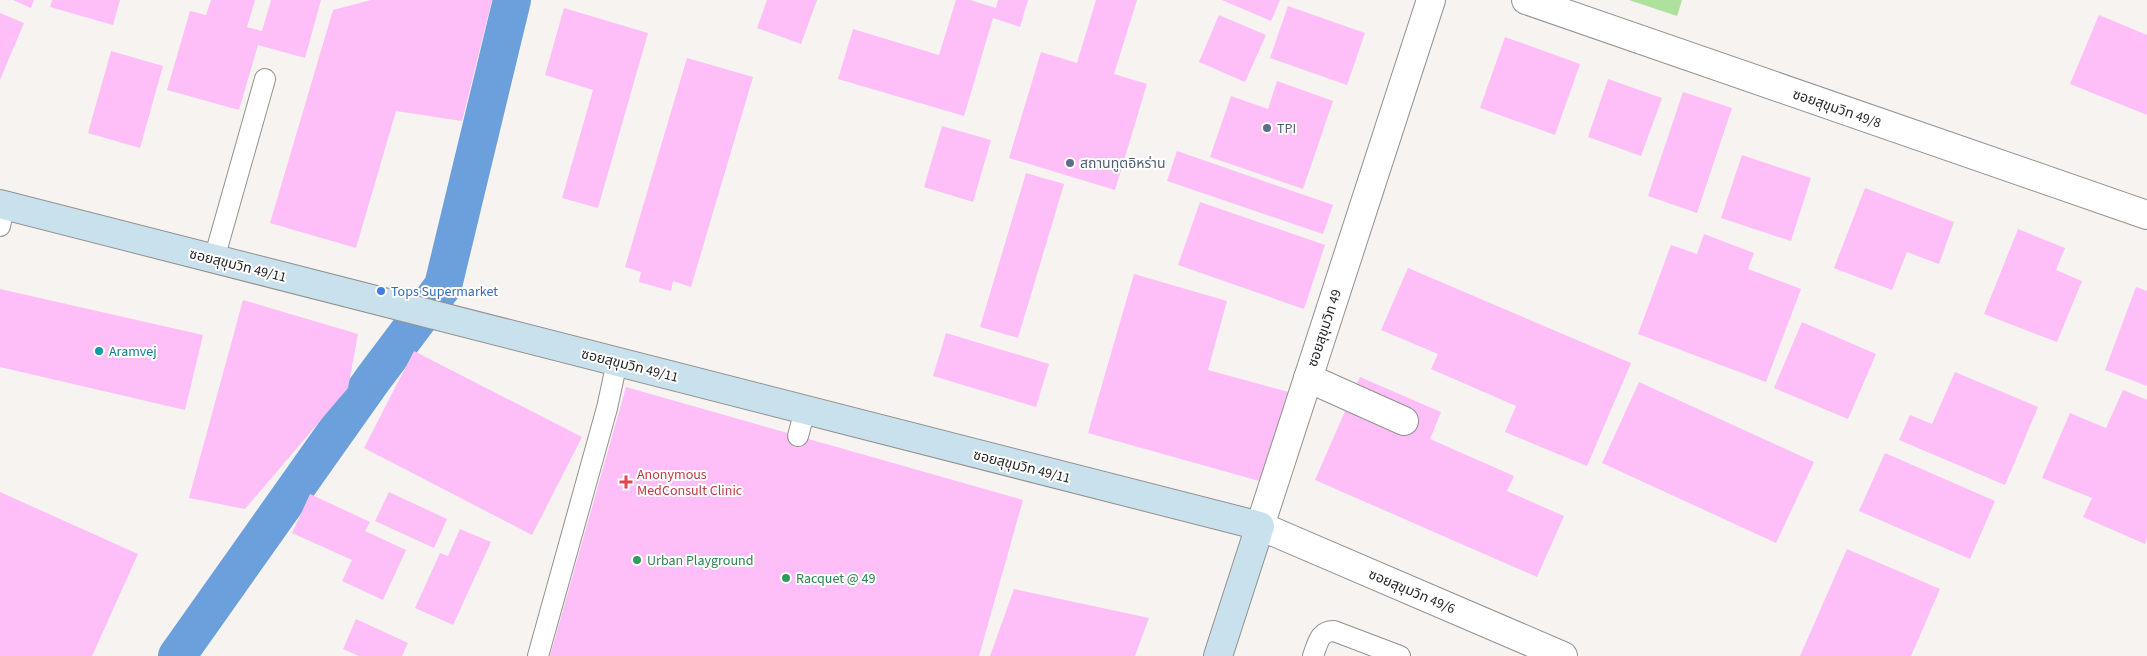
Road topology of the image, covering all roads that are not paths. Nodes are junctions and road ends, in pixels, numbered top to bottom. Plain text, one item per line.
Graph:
1 (1431, 0) edge
2 (1526, 0) edge
3 (264, 78) dead end
4 (1, 212) edge
5 (2147, 216) edge
6 (214, 259) junction
7 (618, 362) junction
8 (1308, 378) junction
9 (806, 410) junction
10 (1404, 421) dead end
11 (798, 436) dead end
12 (1260, 526) junction
13 (538, 656) edge
14 (1218, 656) edge
15 (1313, 656) edge
16 (1400, 656) edge
17 (1563, 656) edge

1 - 8 street, ซอยสุขุมวิท 49
2 - 5 street, ซอยสุขุมวิท 49/8
3 - 6 lane
4 - 6 street, ซอยสุขุมวิท 49/11
6 - 7 street, ซอยสุขุมวิท 49/11
7 - 9 street, ซอยสุขุมวิท 49/11
7 - 13 lane
8 - 10 street
8 - 12 street, ซอยสุขุมวิท 49
9 - 11 lane
9 - 12 street, ซอยสุขุมวิท 49/11
12 - 14 street, ซอยสุขุมวิท 49
12 - 17 street, ซอยสุขุมวิท 49/6
15 - 16 lane

